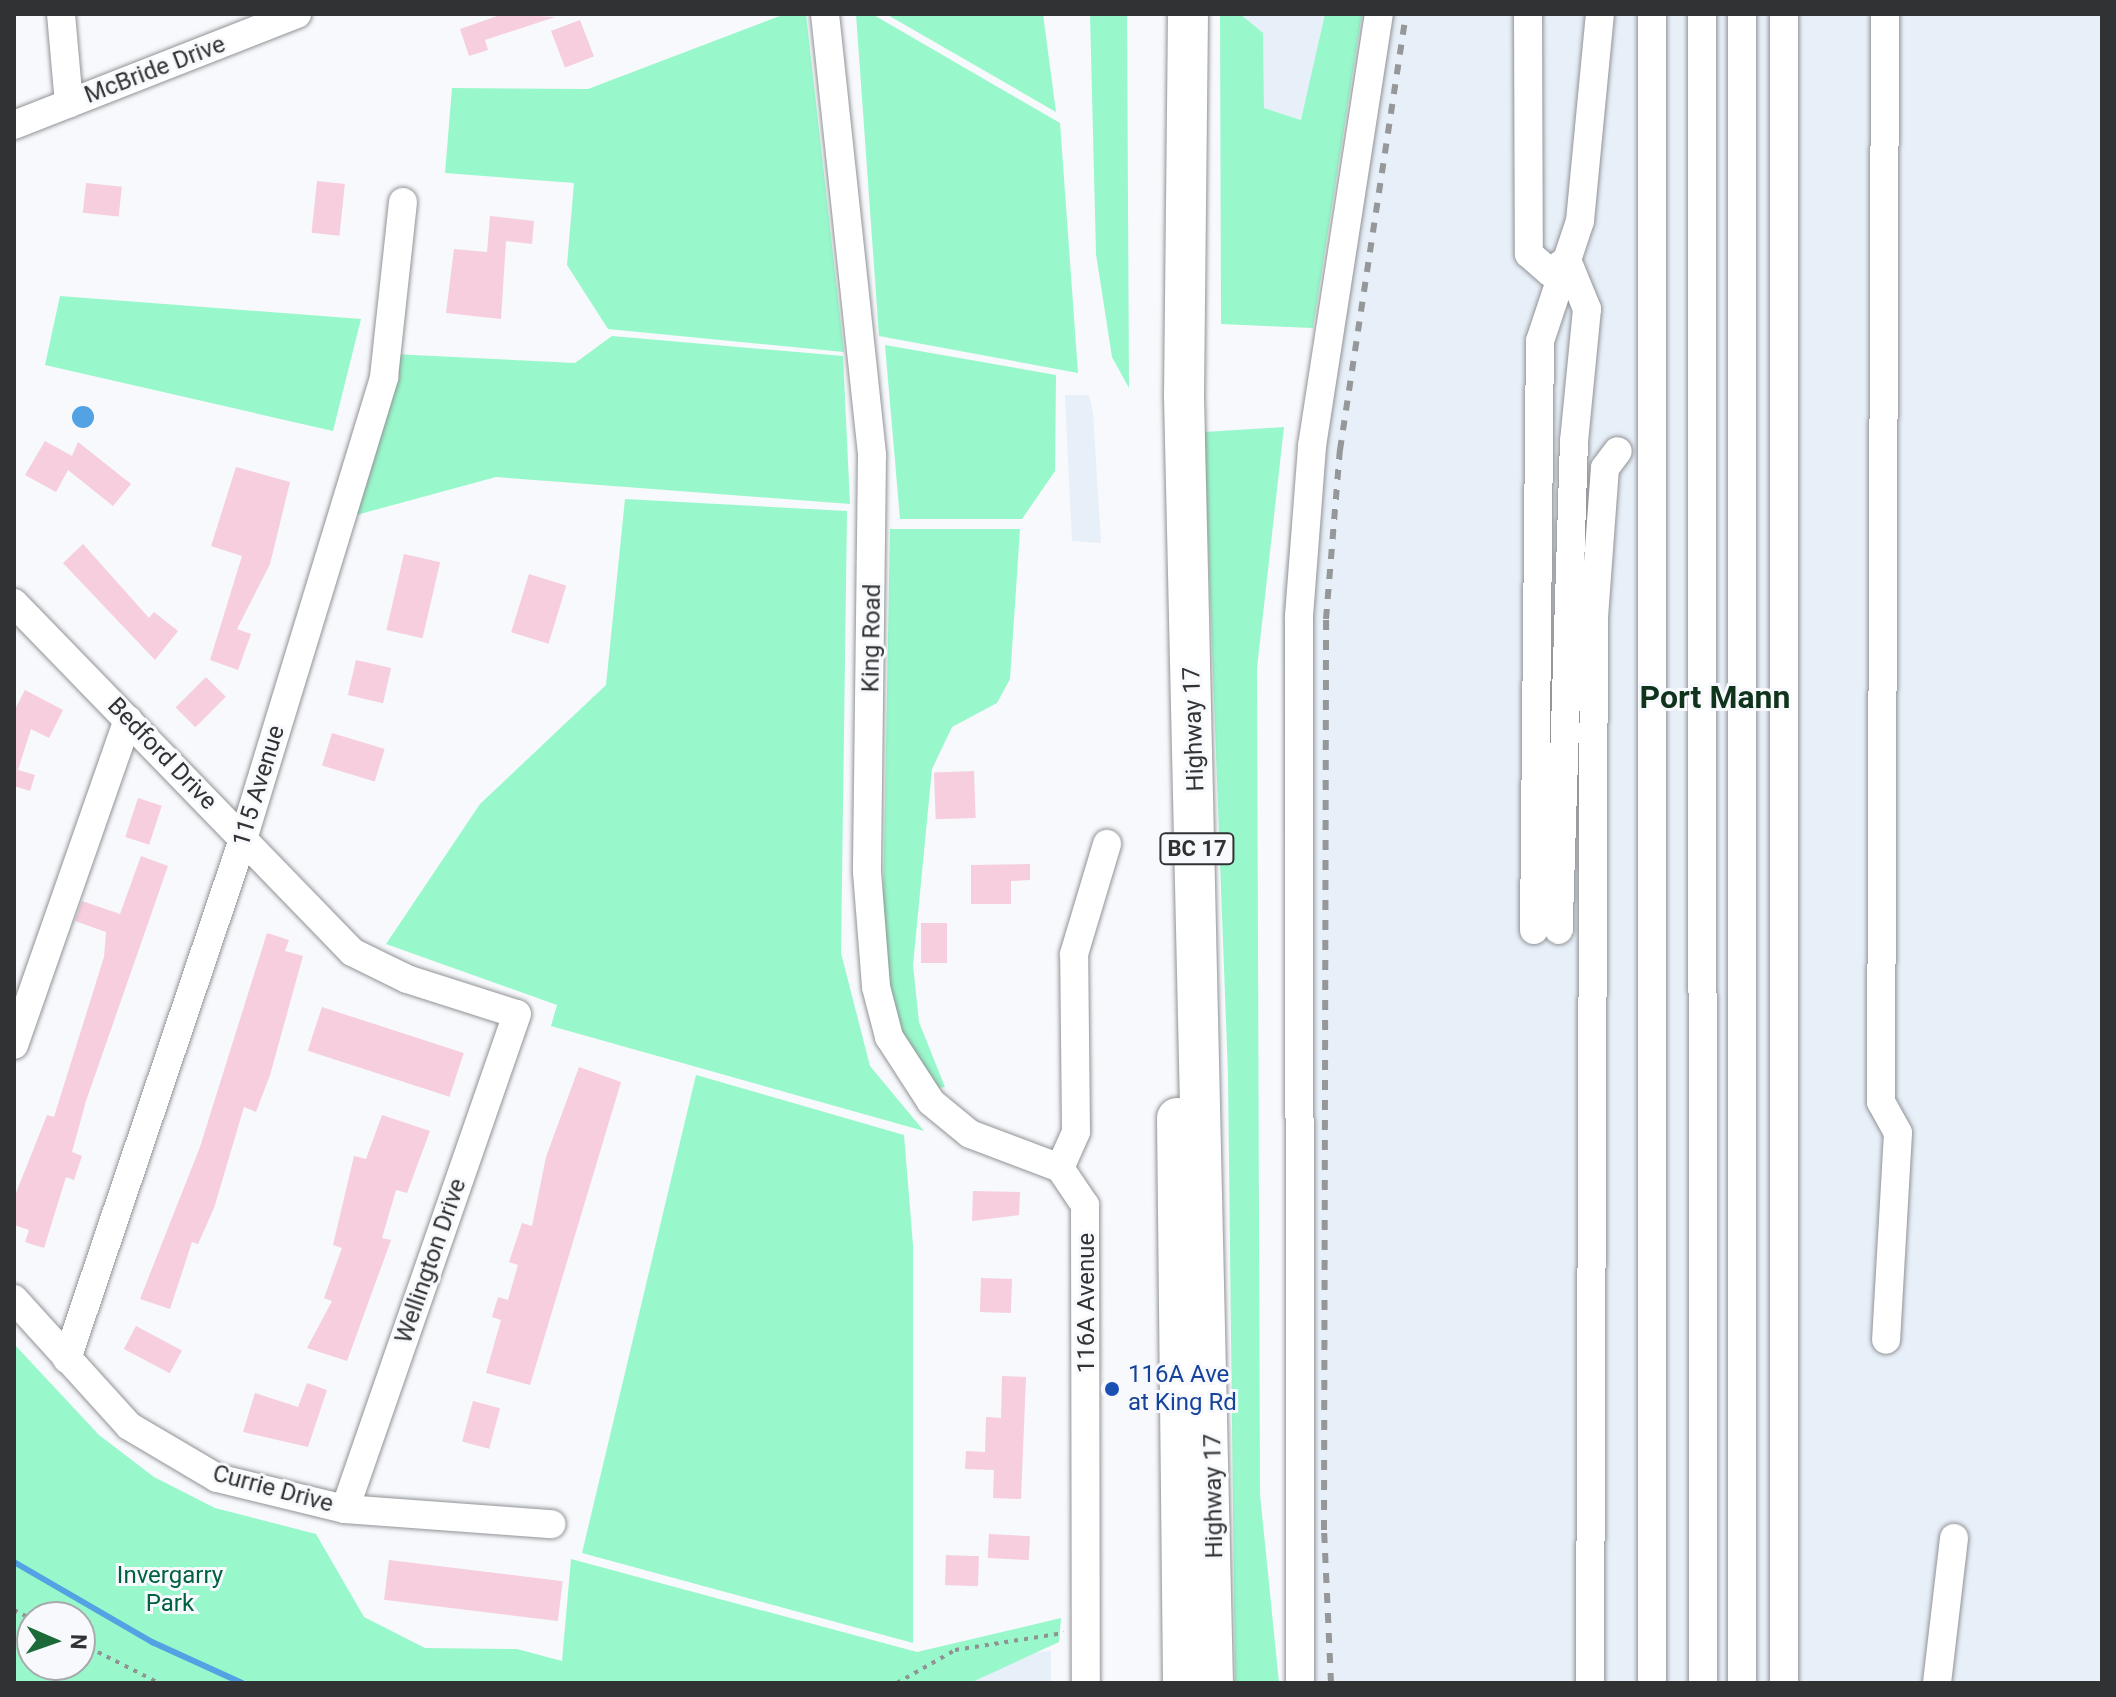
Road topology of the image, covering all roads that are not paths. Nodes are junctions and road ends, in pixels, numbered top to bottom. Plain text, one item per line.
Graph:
1 (61, 14) edge
2 (297, 14) edge
3 (825, 14) edge
4 (1164, 14) edge
5 (1188, 14) edge
6 (1379, 14) edge
7 (1528, 14) edge
8 (1600, 14) edge
9 (1652, 14) edge
10 (1702, 14) edge
11 (1742, 14) edge
12 (1784, 14) edge
13 (1885, 14) edge
14 (69, 104) junction
15 (14, 125) edge
16 (403, 202) dead end
17 (1567, 260) junction
18 (1618, 451) dead end
19 (1572, 500) junction
20 (1600, 506) junction
21 (14, 603) edge
22 (128, 719) junction
23 (244, 836) junction
24 (1107, 844) dead end
25 (517, 1014) joint
26 (14, 1045) edge
27 (1060, 1168) junction
28 (14, 1299) edge
29 (1886, 1340) dead end
30 (67, 1359) junction
31 (345, 1509) junction
32 (551, 1524) dead end
33 (1954, 1538) dead end
34 (1086, 1683) edge
35 (1183, 1683) edge
36 (1213, 1683) edge
37 (1300, 1683) edge
38 (1590, 1683) edge
39 (1652, 1683) edge
40 (1703, 1683) edge
41 (1742, 1683) edge
42 (1784, 1683) edge
43 (1937, 1683) edge

1 - 14 street
2 - 14 street, McBride Drive
3 - 27 street, King Road
4 - 35 highway, Highway 17 / BC 17
5 - 36 highway, Highway 17 / BC 17
6 - 37 street
7 - 17 street
8 - 17 street
9 - 39 street
10 - 40 street
11 - 41 street
12 - 42 street
13 - 29 street
14 - 15 street, McBride Drive
16 - 23 street, 115 Avenue
17 - 19 street
17 - 19 street
18 - 20 street
19 - 20 street
20 - 38 street
21 - 22 street, Bedford Drive
22 - 23 street, Bedford Drive
22 - 26 street
23 - 25 street, Bedford Drive
23 - 30 street, 115 Avenue
24 - 27 street
25 - 31 street, Wellington Drive
27 - 34 street, 116A Avenue
28 - 30 street, Currie Drive
30 - 31 street, Currie Drive
31 - 32 street, Currie Drive
33 - 43 street

